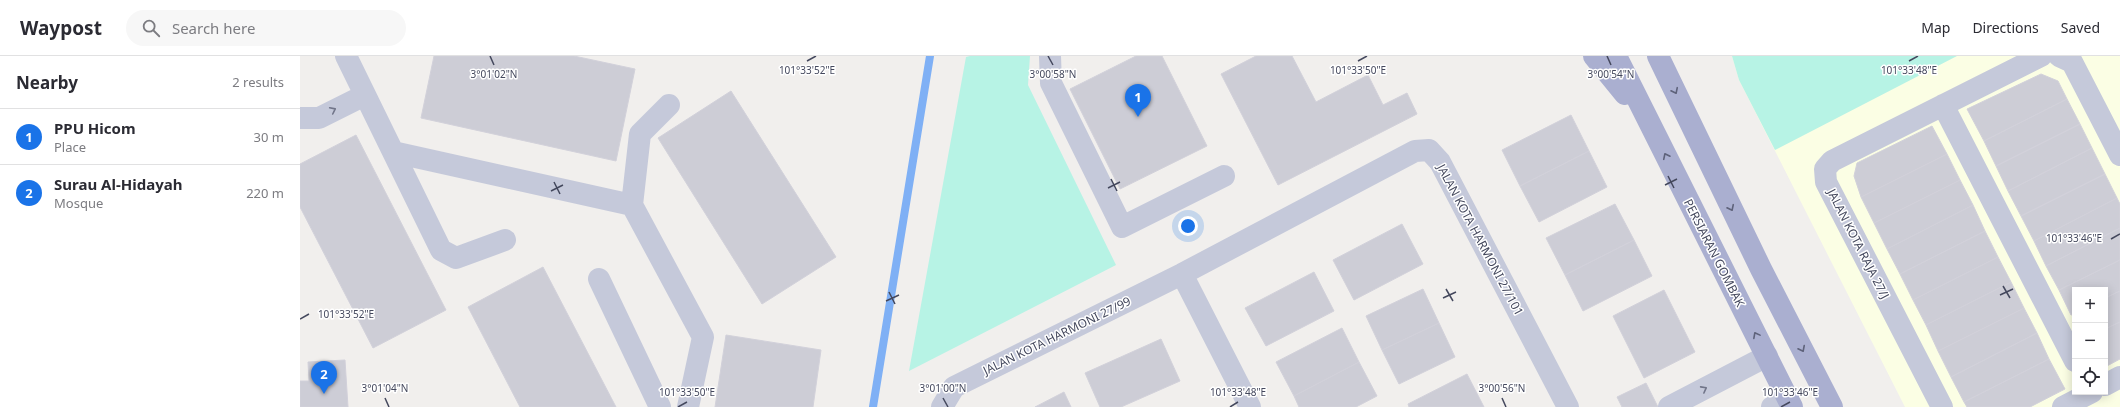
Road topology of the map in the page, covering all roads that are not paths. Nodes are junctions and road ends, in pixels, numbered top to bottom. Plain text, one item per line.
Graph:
1 (346, 56) edge
2 (1050, 56) edge
3 (1594, 56) edge
4 (1616, 56) edge
5 (1658, 56) edge
6 (2041, 56) edge
7 (2059, 56) edge
8 (365, 95) junction
9 (669, 104) dead end
10 (1943, 105) junction
11 (300, 118) edge
12 (2112, 121) edge
13 (1649, 123) junction
14 (393, 152) junction
15 (2120, 155) edge
16 (1224, 176) dead end
17 (632, 205) junction
18 (506, 240) dead end
19 (1182, 274) junction
20 (599, 279) dead end
21 (1767, 356) junction
22 (2074, 359) edge
23 (2120, 377) edge
24 (2108, 383) edge
25 (2085, 395) edge
26 (2093, 395) edge
27 (1784, 404) edge
28 (660, 407) edge
29 (688, 407) edge
30 (942, 407) edge
31 (1250, 407) edge
32 (1568, 407) edge
33 (1669, 407) edge
34 (1832, 407) edge
35 (1942, 407) edge
36 (2063, 407) edge
37 (2099, 407) edge

1 - 8 street
2 - 16 street
3 - 13 main road
4 - 13 main road, PERSIARAN GOMBAK
5 -> 34 main road
6 - 10 street, JALAN KOTA RAJA 27/J
7 - 12 street
11 -> 8 street
8 - 14 street
9 - 17 street
10 - 22 street
10 - 35 street, JALAN KOTA RAJA 27/J
12 - 15 street
21 -> 13 main road, PERSIARAN GOMBAK
14 - 17 street
14 - 18 street
17 - 29 street
19 - 30 street, JALAN KOTA HARMONI 27/99
19 - 31 street
19 - 32 street, JALAN KOTA HARMONI 27/101
20 - 28 street
21 - 27 main road, PERSIARAN GOMBAK
33 -> 21 street
23 - 24 street
25 - 36 street
26 - 37 street

